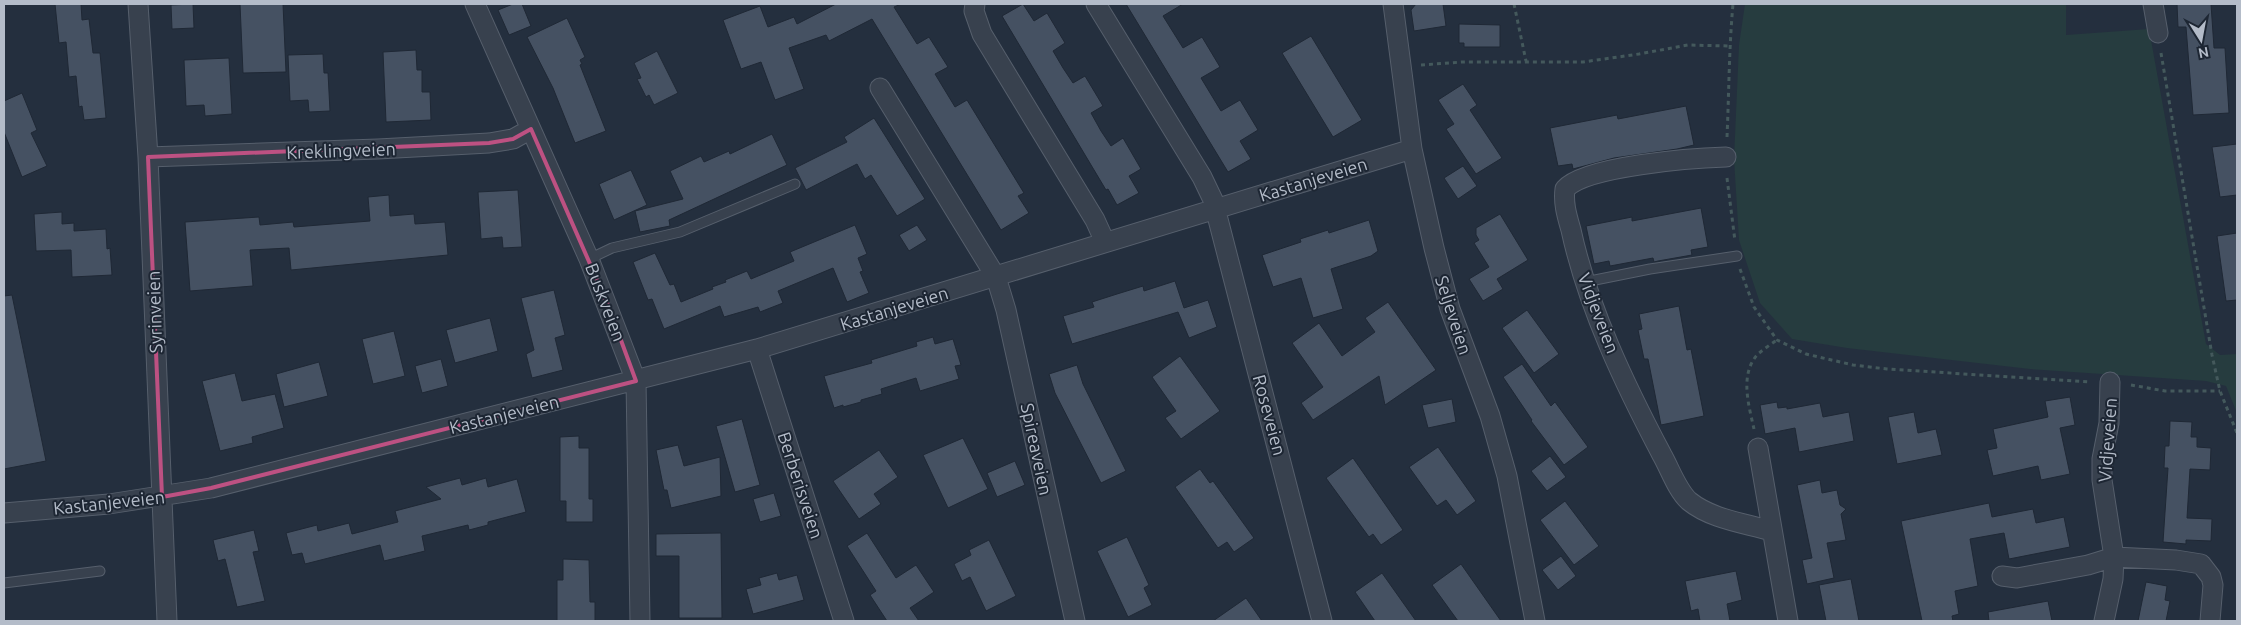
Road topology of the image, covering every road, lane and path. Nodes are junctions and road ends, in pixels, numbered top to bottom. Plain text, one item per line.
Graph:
1 (138, 4) edge
2 (475, 4) edge
3 (976, 4) edge
4 (1096, 4) edge
5 (1393, 4) edge
6 (1514, 4) edge
7 (1733, 4) edge
8 (2153, 4) edge
9 (2158, 32) joint
10 (1729, 46) junction
11 (1526, 61) junction
12 (1401, 67) junction
13 (880, 88) dead end
14 (530, 129) junction
15 (1412, 148) junction
16 (148, 157) junction
17 (1726, 157) junction
18 (795, 184) dead end
19 (1215, 209) junction
20 (1105, 242) junction
21 (1737, 256) junction
22 (589, 259) junction
23 (996, 277) junction
24 (1585, 282) junction
25 (1777, 340) junction
26 (757, 349) junction
27 (636, 380) junction
28 (2110, 382) junction
29 (2220, 391) junction
30 (2237, 434) edge
31 (1758, 448) joint
32 (162, 497) junction
33 (4, 513) edge
34 (1771, 531) junction
35 (2114, 557) junction
36 (100, 571) dead end
37 (2002, 576) dead end
38 (4, 583) edge
39 (167, 621) edge
40 (640, 621) edge
41 (844, 621) edge
42 (1075, 621) edge
43 (1322, 621) edge
44 (1535, 621) edge
45 (1788, 621) edge
46 (2104, 621) edge
47 (2210, 621) edge

1 - 16 street, Syrinveien
2 - 14 street, Buskveien
3 - 20 street
4 - 19 street
5 - 12 street, Seljeveien
6 - 11 path
7 - 10 path
8 - 9 street
9 - 29 path
10 - 11 path
10 - 17 path
11 - 12 path
12 - 15 street, Seljeveien
13 - 23 street
14 - 16 street, Kreklingveien
14 - 22 street, Buskveien
15 - 19 street, Kastanjeveien
15 - 44 street, Seljeveien
16 - 32 street, Syrinveien
17 - 21 path
17 - 24 street, Vidjeveien
18 - 22 lane
19 - 20 street, Kastanjeveien
19 - 43 street, Roseveien
20 - 23 street, Kastanjeveien
21 - 24 lane
21 - 25 path
22 - 27 street, Buskveien
23 - 26 street, Kastanjeveien
23 - 42 street, Spireaveien
24 - 34 street, Vidjeveien
25 - 28 path
25 - 31 path
26 - 27 street, Kastanjeveien
26 - 41 street, Berberisveien
27 - 32 street, Kastanjeveien
27 - 40 street, Buskveien
28 - 29 path
28 - 35 street, Vidjeveien
29 - 30 path
31 - 34 street
32 - 33 street, Kastanjeveien
32 - 39 street, Syrinveien
34 - 45 street
35 - 37 street
35 - 46 street, Vidjeveien
35 - 47 street
36 - 38 lane

